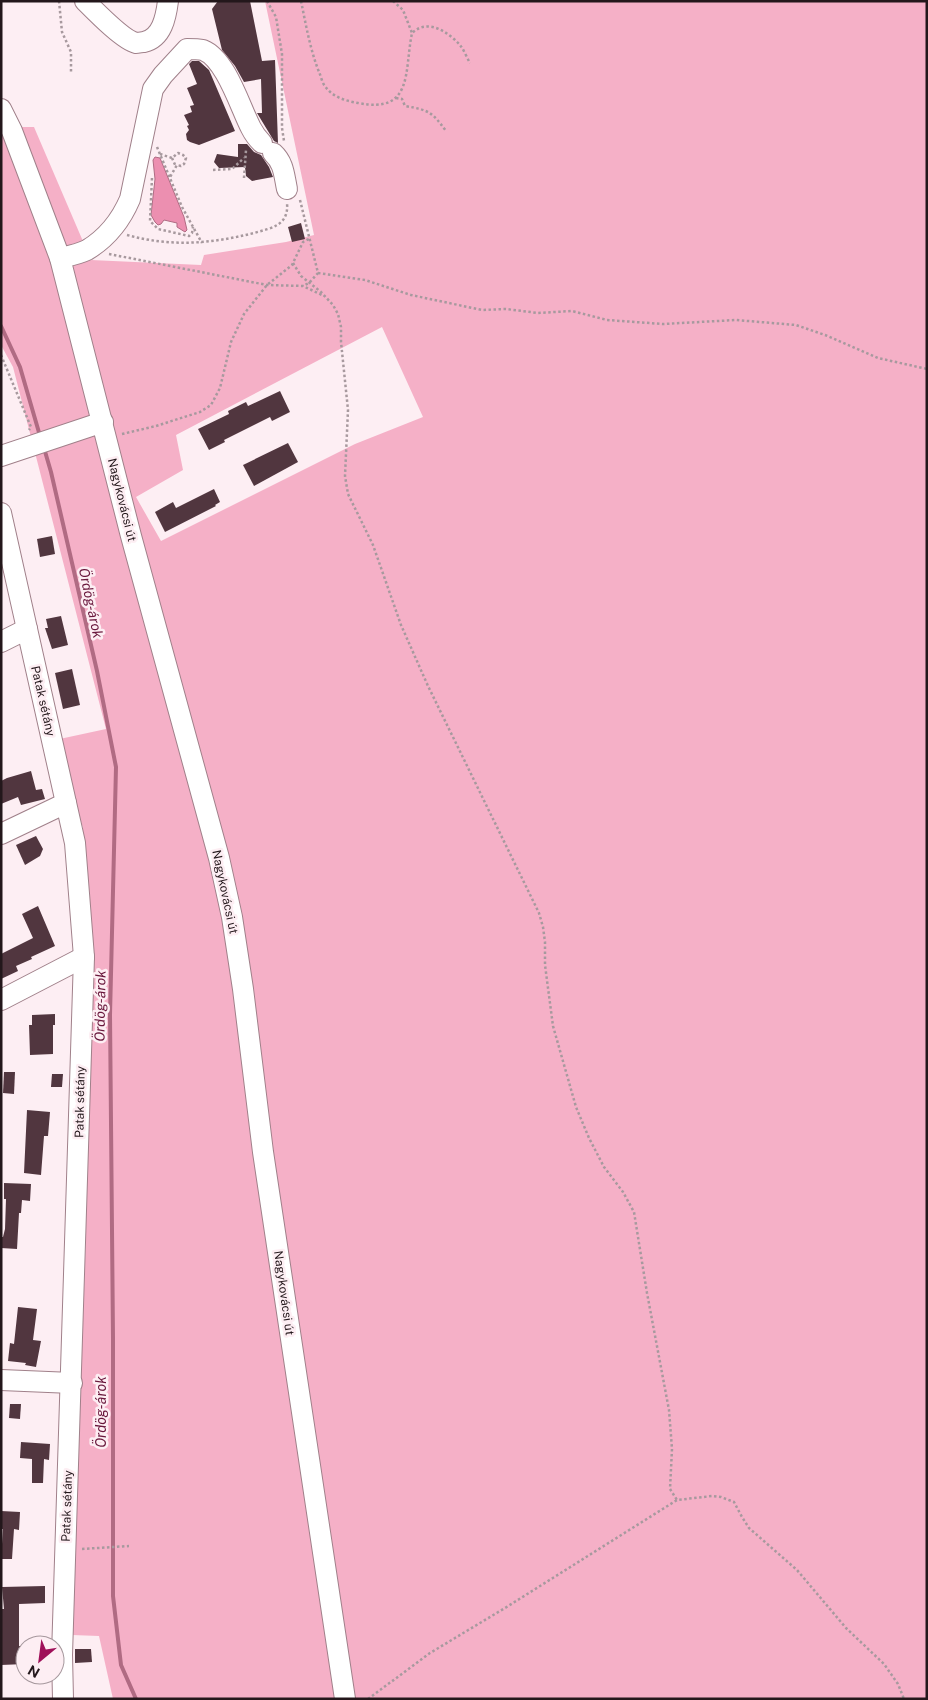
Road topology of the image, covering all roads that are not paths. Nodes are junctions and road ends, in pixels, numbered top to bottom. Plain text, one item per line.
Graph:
1 (85, 1) edge
2 (168, 1) edge
3 (1, 109) edge
4 (292, 192) road end
5 (60, 258) junction
6 (104, 430) junction
7 (1, 456) edge
8 (1, 513) edge
9 (27, 629) junction
10 (1, 642) edge
11 (66, 803) junction
12 (1, 834) edge
13 (84, 957) junction
14 (1, 1000) edge
15 (1, 1380) edge
16 (72, 1383) junction
17 (63, 1699) edge
18 (345, 1699) edge

1 - 2 street
3 - 5 street, Nagykovácsi út
4 - 5 street
5 - 6 street, Nagykovácsi út
6 - 7 street
6 - 18 street, Nagykovácsi út
8 - 9 street, Patak sétány
9 - 10 street
9 - 11 street, Patak sétány
11 - 12 street
11 - 13 street, Patak sétány
13 - 14 street
13 - 16 street, Patak sétány
15 - 16 street
16 - 17 street, Patak sétány

